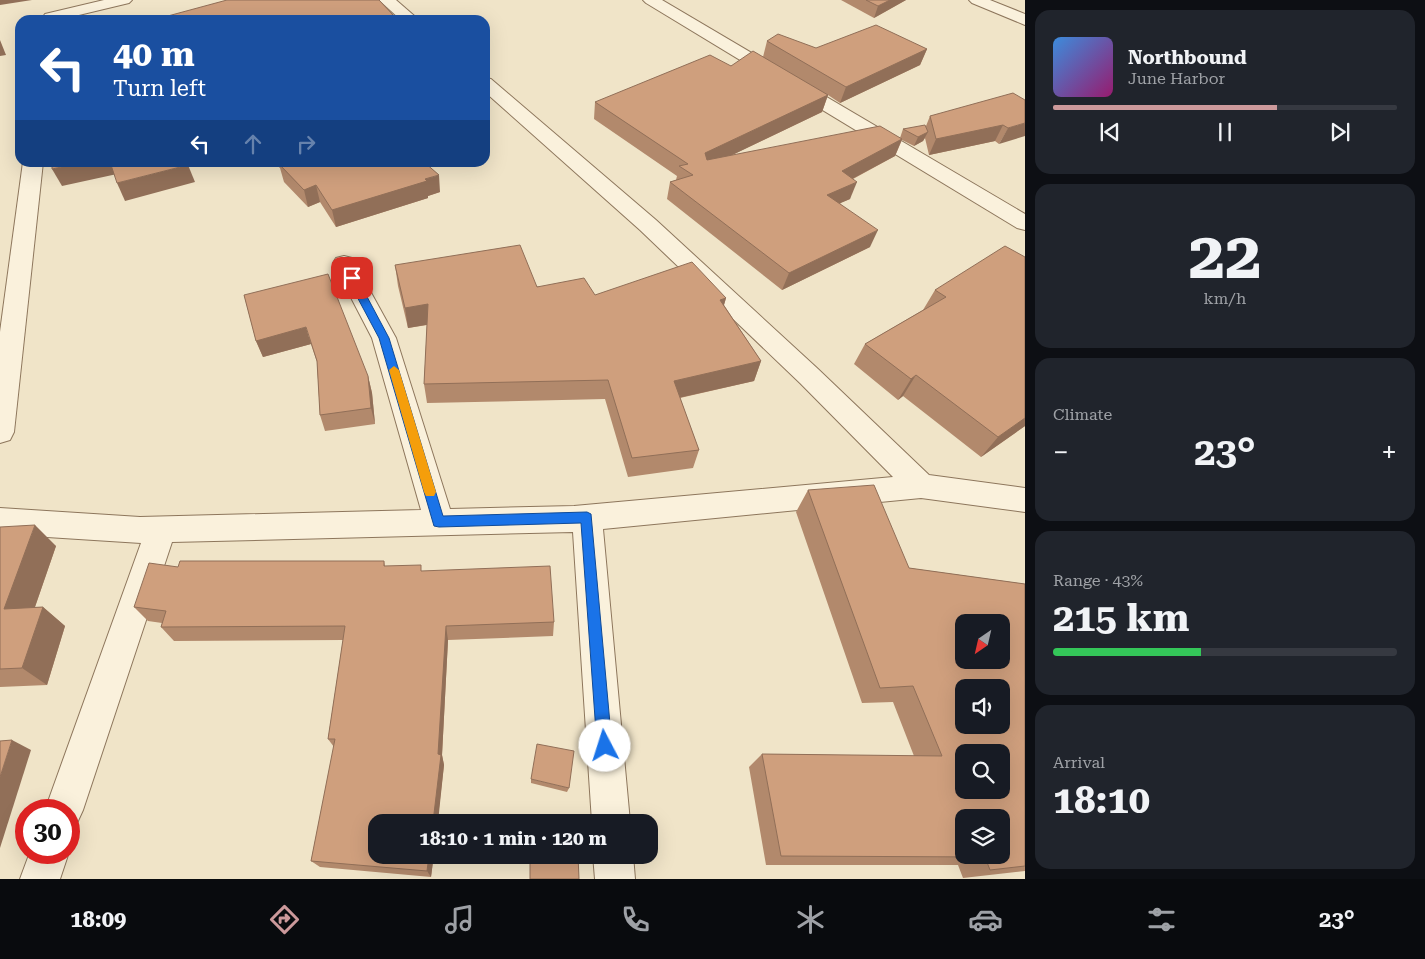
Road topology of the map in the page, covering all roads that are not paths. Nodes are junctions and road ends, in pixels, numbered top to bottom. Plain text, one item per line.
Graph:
1 (54, 0) edge
2 (124, 0) edge
3 (387, 0) edge
4 (651, 0) edge
5 (977, 0) edge
6 (1011, 0) edge
7 (993, 6) junction
8 (52, 15) edge
9 (63, 15) edge
10 (405, 15) edge
11 (1025, 20) edge
12 (490, 87) edge
13 (32, 167) edge
14 (1025, 223) edge
15 (344, 262) dead end
16 (0, 432) edge
17 (921, 486) junction
18 (1025, 500) edge
19 (587, 518) junction
20 (0, 521) edge
21 (439, 522) junction
22 (161, 529) junction
23 (68, 799) edge
24 (610, 814) edge
25 (46, 864) edge
26 (614, 864) edge
27 (40, 879) edge
28 (615, 879) edge

1 - 8 street
2 - 9 street
3 - 10 street
4 - 14 street
5 - 7 street
6 - 7 street
7 - 11 street
12 - 17 street
13 - 16 street
15 - 21 street
17 - 18 street
17 - 19 street
19 - 21 street
19 - 24 street
20 - 22 street
21 - 22 street
22 - 23 street
25 - 27 street
26 - 28 street

